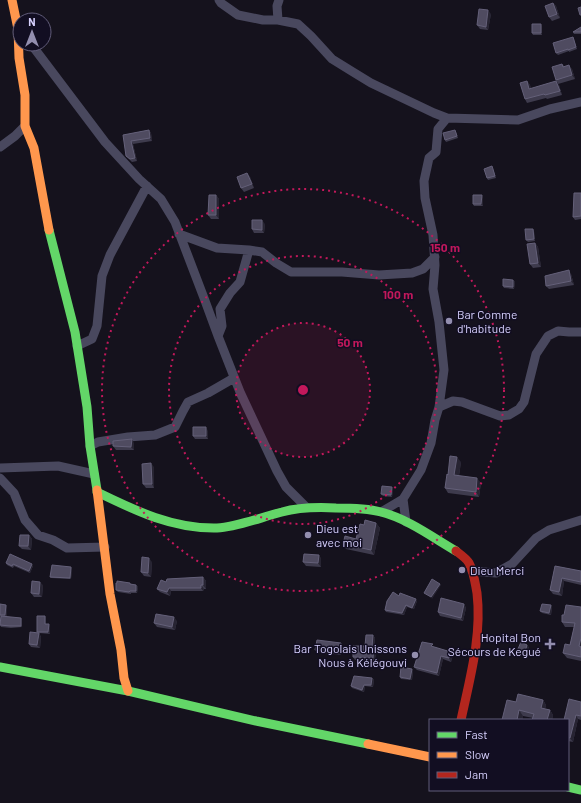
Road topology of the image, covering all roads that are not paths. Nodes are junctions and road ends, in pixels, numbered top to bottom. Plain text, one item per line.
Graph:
1 (12, 0) edge
2 (219, 0) edge
3 (279, 0) edge
4 (15, 12) edge
5 (278, 20) junction
6 (19, 52) edge
7 (37, 52) edge
8 (581, 102) edge
9 (447, 118) junction
10 (25, 126) junction
11 (0, 147) edge
12 (147, 186) junction
13 (179, 234) junction
14 (248, 250) junction
15 (435, 257) junction
16 (581, 332) edge
17 (218, 336) junction
18 (77, 346) junction
19 (234, 378) junction
20 (439, 407) junction
21 (90, 446) junction
22 (0, 468) edge
23 (94, 474) junction
24 (0, 478) edge
25 (97, 492) junction
26 (403, 499) junction
27 (306, 507) junction
28 (381, 512) junction
29 (581, 520) edge
30 (406, 522) junction
31 (105, 547) junction
32 (472, 570) junction
33 (0, 667) edge
34 (128, 691) junction
35 (461, 719) edge
36 (429, 757) edge
37 (569, 787) edge
38 (581, 790) edge

1 - 4 street
2 - 5 street
3 - 5 street
5 - 9 street
6 - 10 street
7 - 12 street
8 - 9 street
9 - 15 street
10 - 11 street
10 - 18 street
12 - 13 street
12 - 18 street
13 - 14 street
13 - 17 street
14 - 15 street
14 - 17 street
15 - 20 street
16 - 20 street
17 - 19 street
18 - 21 street
19 - 21 street
19 - 27 street
20 - 26 street
21 - 23 street
22 - 23 street
23 - 25 street
24 - 31 street
25 - 27 street
25 - 31 street
26 - 28 street
26 - 30 street
27 - 28 street
28 - 30 street
29 - 32 street
30 - 32 street
31 - 34 street
32 - 35 street
33 - 34 street
34 - 36 street
37 - 38 street

